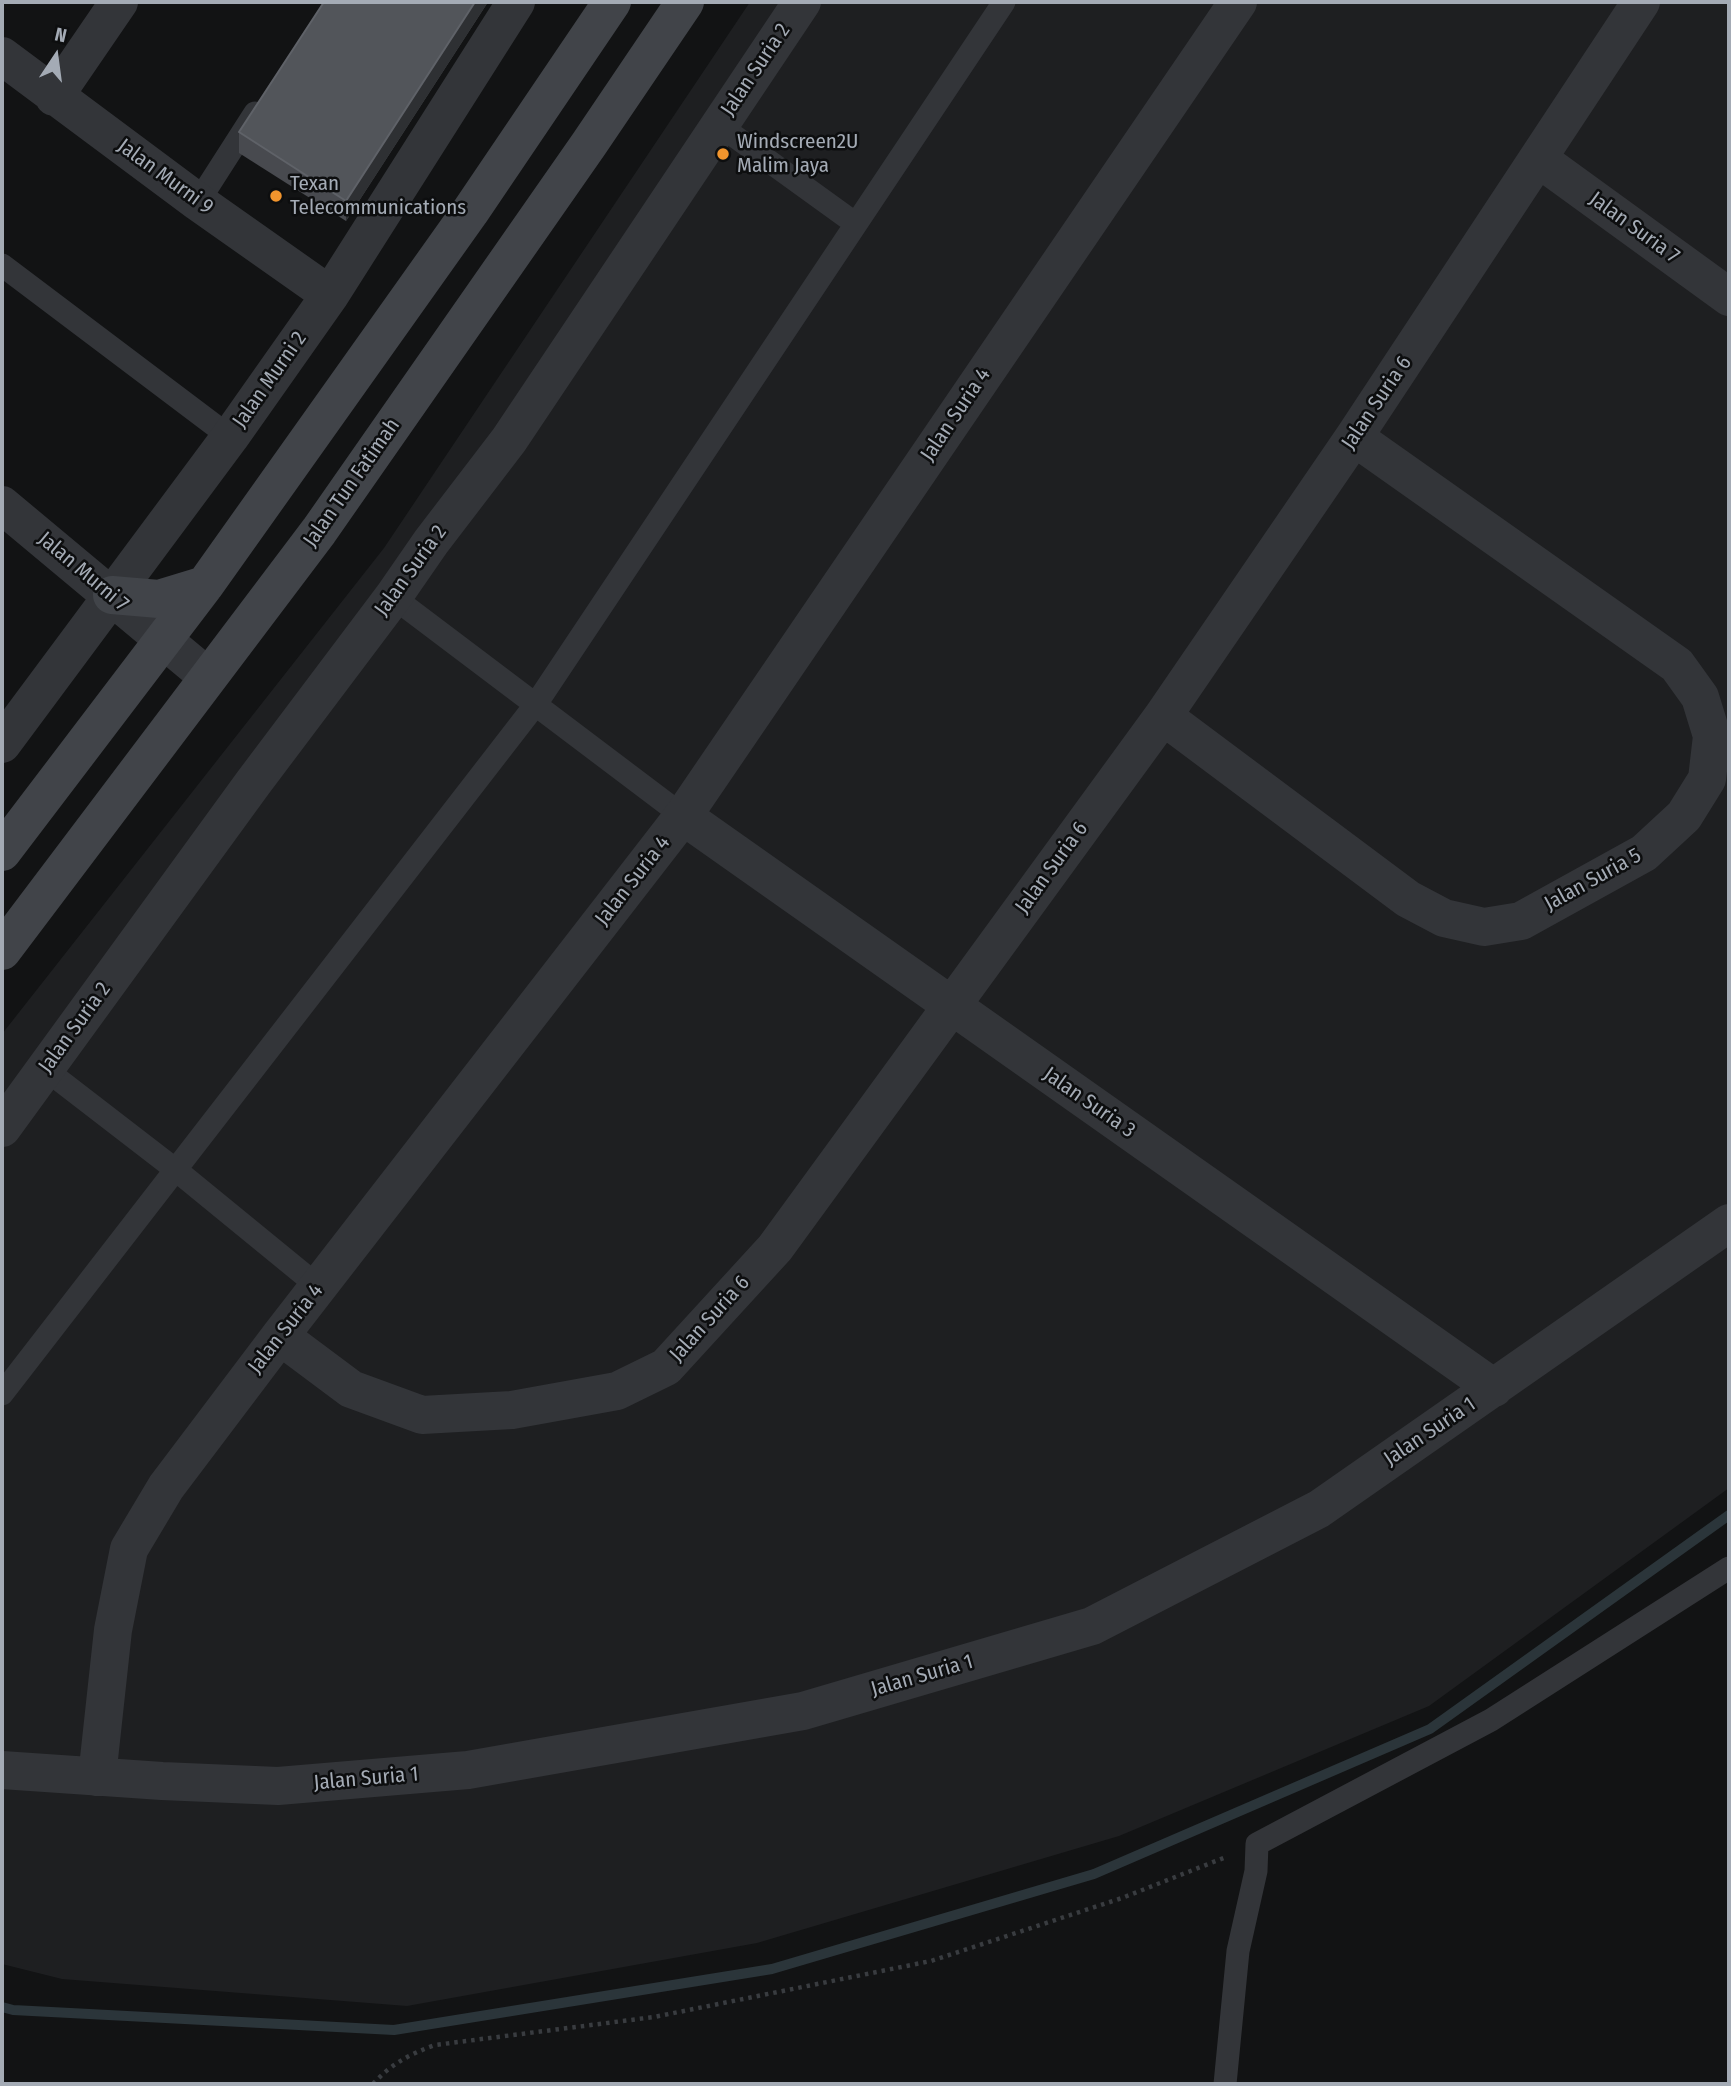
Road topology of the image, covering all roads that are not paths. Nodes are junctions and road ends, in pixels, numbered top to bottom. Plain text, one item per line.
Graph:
1 (119, 2) edge
2 (516, 2) edge
3 (612, 2) edge
4 (685, 2) edge
5 (802, 2) edge
6 (1004, 2) edge
7 (1238, 2) edge
8 (1641, 2) edge
9 (2, 56) edge
10 (265, 96) edge
11 (54, 97) junction
12 (719, 125) junction
13 (1539, 159) junction
14 (198, 202) junction
15 (856, 224) junction
16 (2, 265) edge
17 (330, 295) junction
18 (1729, 297) edge
19 (230, 437) junction
20 (1354, 437) junction
21 (2, 505) edge
22 (205, 585) junction
23 (112, 595) junction
24 (393, 597) junction
25 (163, 640) junction
26 (208, 677) junction
27 (536, 704) junction
28 (1163, 716) junction
29 (2, 744) edge
30 (683, 816) junction
31 (2, 852) edge
32 (2, 951) edge
33 (952, 1006) junction
34 (45, 1069) junction
35 (2, 1128) edge
36 (176, 1170) junction
37 (1729, 1223) edge
38 (318, 1287) junction
39 (280, 1336) junction
40 (1494, 1388) junction
41 (2, 1394) edge
42 (1729, 1568) edge
43 (2, 1770) edge
44 (97, 1777) junction
45 (1225, 2084) edge

1 - 11 street
2 - 17 street, Jalan Murni 2
3 - 22 main road
4 - 26 main road, Jalan Tun Fatimah
5 - 12 street, Jalan Suria 2
6 - 15 lane
7 - 30 street, Jalan Suria 4
8 - 13 street, Jalan Suria 6
9 - 11 street, Jalan Murni 9
10 - 14 lane
11 - 14 street, Jalan Murni 9
12 - 15 lane
12 - 24 street, Jalan Suria 2
13 - 18 street, Jalan Suria 7
13 - 20 street, Jalan Suria 6
14 - 17 street, Jalan Murni 9
15 - 27 lane
16 - 19 lane
17 - 19 street, Jalan Murni 2
19 - 23 street, Jalan Murni 2
20 - 28 street, Jalan Suria 6
20 - 28 street, Jalan Suria 5
21 - 23 street, Jalan Murni 7
22 - 23 main road
22 - 25 main road
23 - 25 street, Jalan Murni 7
23 - 29 street, Jalan Murni 2
24 - 27 lane
24 - 34 street, Jalan Suria 2
25 - 26 street, Jalan Murni 7
25 - 31 main road
26 - 32 main road, Jalan Tun Fatimah
27 - 30 lane
27 - 36 lane
28 - 33 street, Jalan Suria 6
30 - 33 street, Jalan Suria 3
30 - 38 street, Jalan Suria 4
33 - 39 street, Jalan Suria 6
33 - 40 street, Jalan Suria 3
34 - 35 street, Jalan Suria 2
34 - 36 lane
36 - 38 lane
36 - 41 lane
37 - 40 street, Jalan Suria 1
38 - 39 street, Jalan Suria 4
39 - 44 street, Jalan Suria 4
40 - 44 street, Jalan Suria 1
42 - 45 lane
43 - 44 street, Jalan Suria 1

